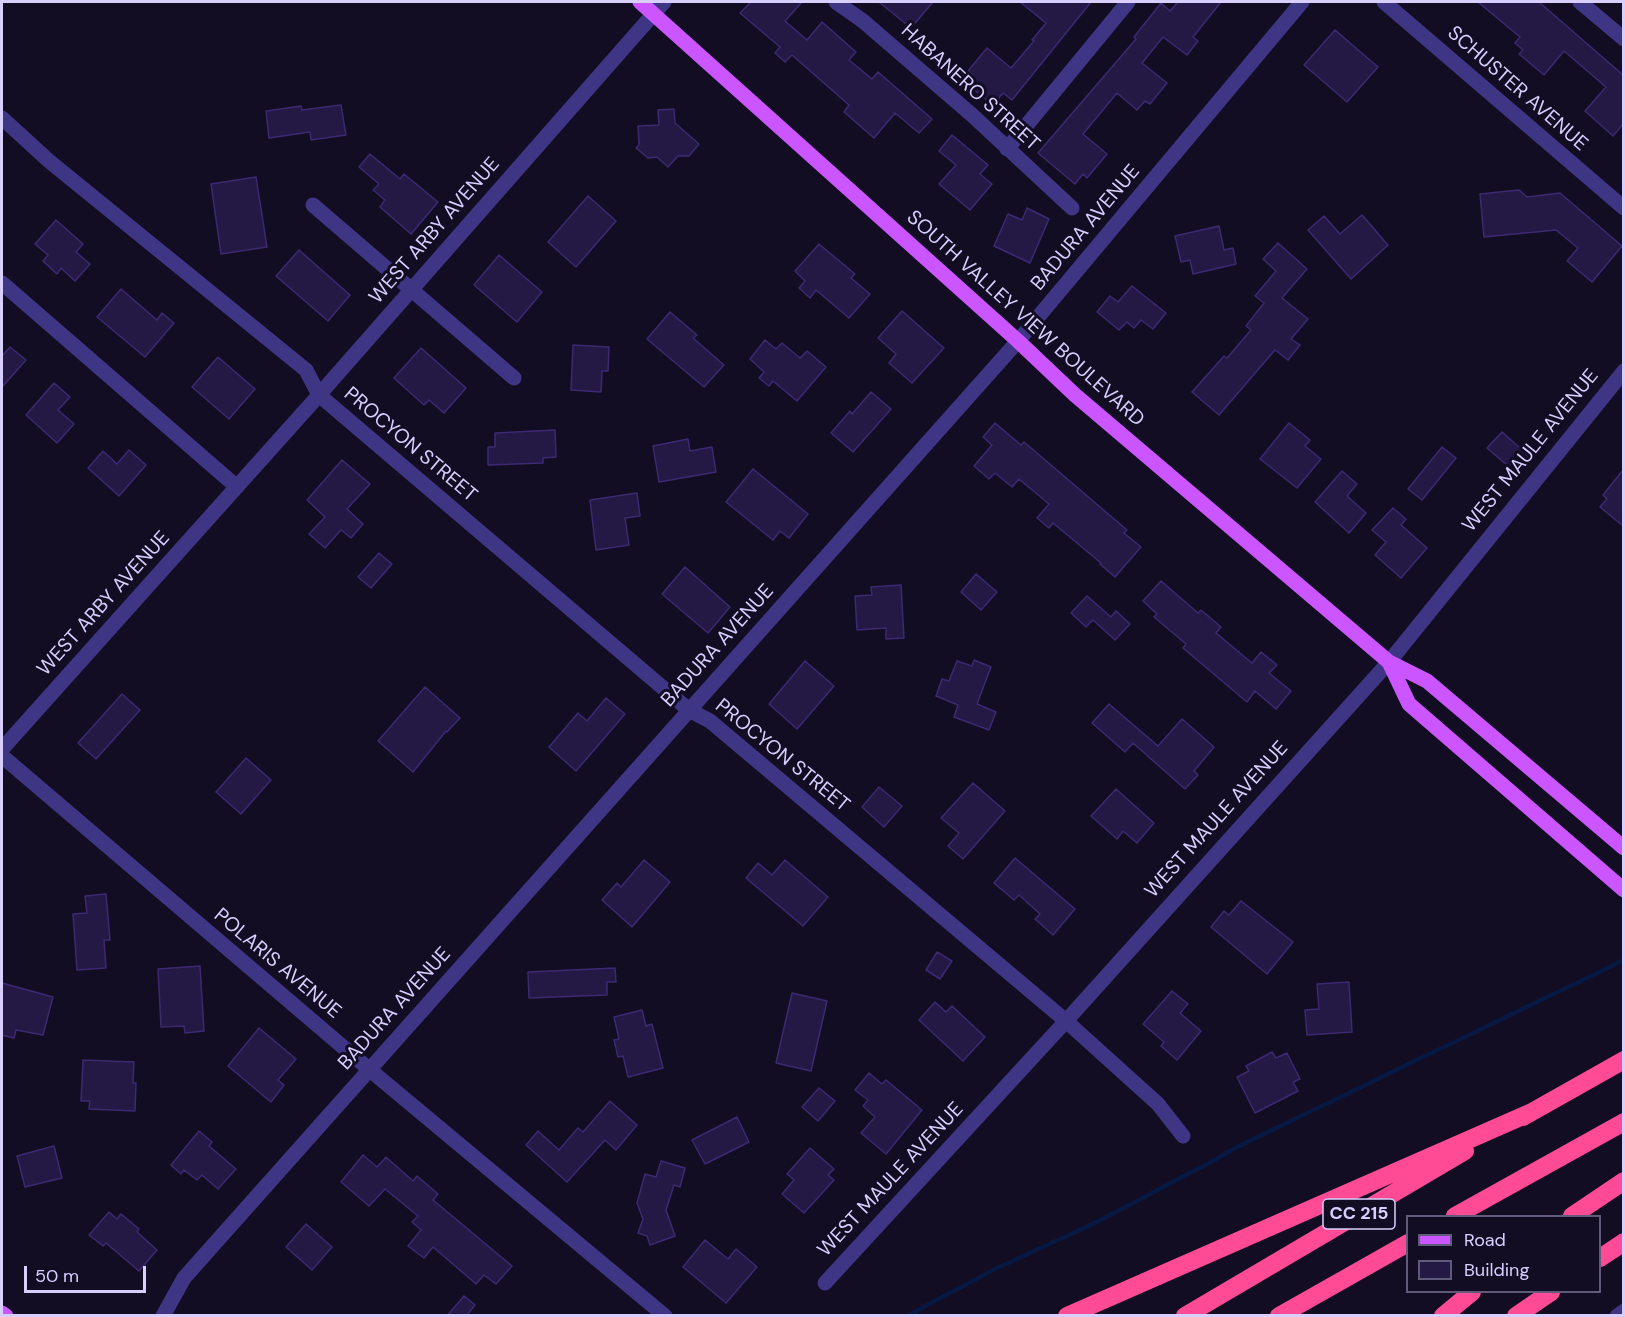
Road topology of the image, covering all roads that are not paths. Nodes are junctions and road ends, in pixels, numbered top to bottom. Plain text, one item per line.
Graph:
1 (640, 2) edge
2 (837, 2) edge
3 (1128, 2) edge
4 (1302, 2) edge
5 (1384, 2) edge
6 (1580, 2) edge
7 (659, 7) edge
8 (1623, 39) edge
9 (2, 118) edge
10 (1007, 149) junction
11 (313, 204) dead end
12 (1072, 208) dead end
13 (1623, 208) edge
14 (2, 283) edge
15 (412, 290) junction
16 (1018, 341) junction
17 (1623, 371) edge
18 (514, 378) dead end
19 (319, 395) junction
20 (237, 487) junction
21 (1389, 662) junction
22 (689, 710) junction
23 (2, 749) edge
24 (2, 756) edge
25 (1623, 848) edge
26 (1623, 890) edge
27 (1066, 1021) junction
28 (1623, 1060) edge
29 (370, 1070) junction
30 (1532, 1112) junction
31 (1623, 1122) edge
32 (1183, 1136) dead end
33 (1623, 1181) edge
34 (1457, 1215) edge
35 (1573, 1215) edge
36 (1623, 1242) edge
37 (1406, 1244) edge
38 (1601, 1257) edge
39 (825, 1283) dead end
40 (1471, 1293) edge
41 (1550, 1293) edge
42 (1623, 1311) edge
43 (2, 1313) edge
44 (6, 1316) edge
45 (163, 1316) edge
46 (665, 1316) edge
47 (1066, 1316) edge
48 (1185, 1316) edge
49 (1279, 1316) edge
50 (1443, 1316) edge
51 (1516, 1316) edge
52 (1617, 1316) edge

1 - 7 main road, SOUTH VALLEY VIEW BOULEVARD
2 - 10 street, HABANERO STREET
3 - 10 street
4 - 16 street, BADURA AVENUE
5 - 13 street, SCHUSTER AVENUE
6 - 8 street
7 - 15 street, WEST ARBY AVENUE
7 - 16 main road, SOUTH VALLEY VIEW BOULEVARD
9 - 19 street
10 - 12 street, HABANERO STREET
11 - 15 street
14 - 20 street
15 - 18 street
15 - 19 street, WEST ARBY AVENUE
16 - 21 main road, SOUTH VALLEY VIEW BOULEVARD
16 - 22 street, BADURA AVENUE
17 - 21 street, WEST MAULE AVENUE
19 - 20 street, WEST ARBY AVENUE
19 - 22 street, PROCYON STREET
20 - 23 street, WEST ARBY AVENUE
21 - 25 main road, SOUTH VALLEY VIEW BOULEVARD
21 - 26 main road, SOUTH VALLEY VIEW BOULEVARD
21 - 27 street, WEST MAULE AVENUE
22 - 27 street, PROCYON STREET
22 - 29 street, BADURA AVENUE
24 - 29 street, POLARIS AVENUE
27 - 32 street, PROCYON STREET
27 - 39 street, WEST MAULE AVENUE
28 - 30 highway, CC 215
29 - 45 street, BADURA AVENUE
29 - 46 street, POLARIS AVENUE
30 - 47 highway
30 - 48 highway, CC 215
31 - 34 highway
33 - 35 highway
36 - 38 highway
37 - 49 highway, CC 215
40 - 50 highway
41 - 51 highway
42 - 52 street
43 - 44 main road

